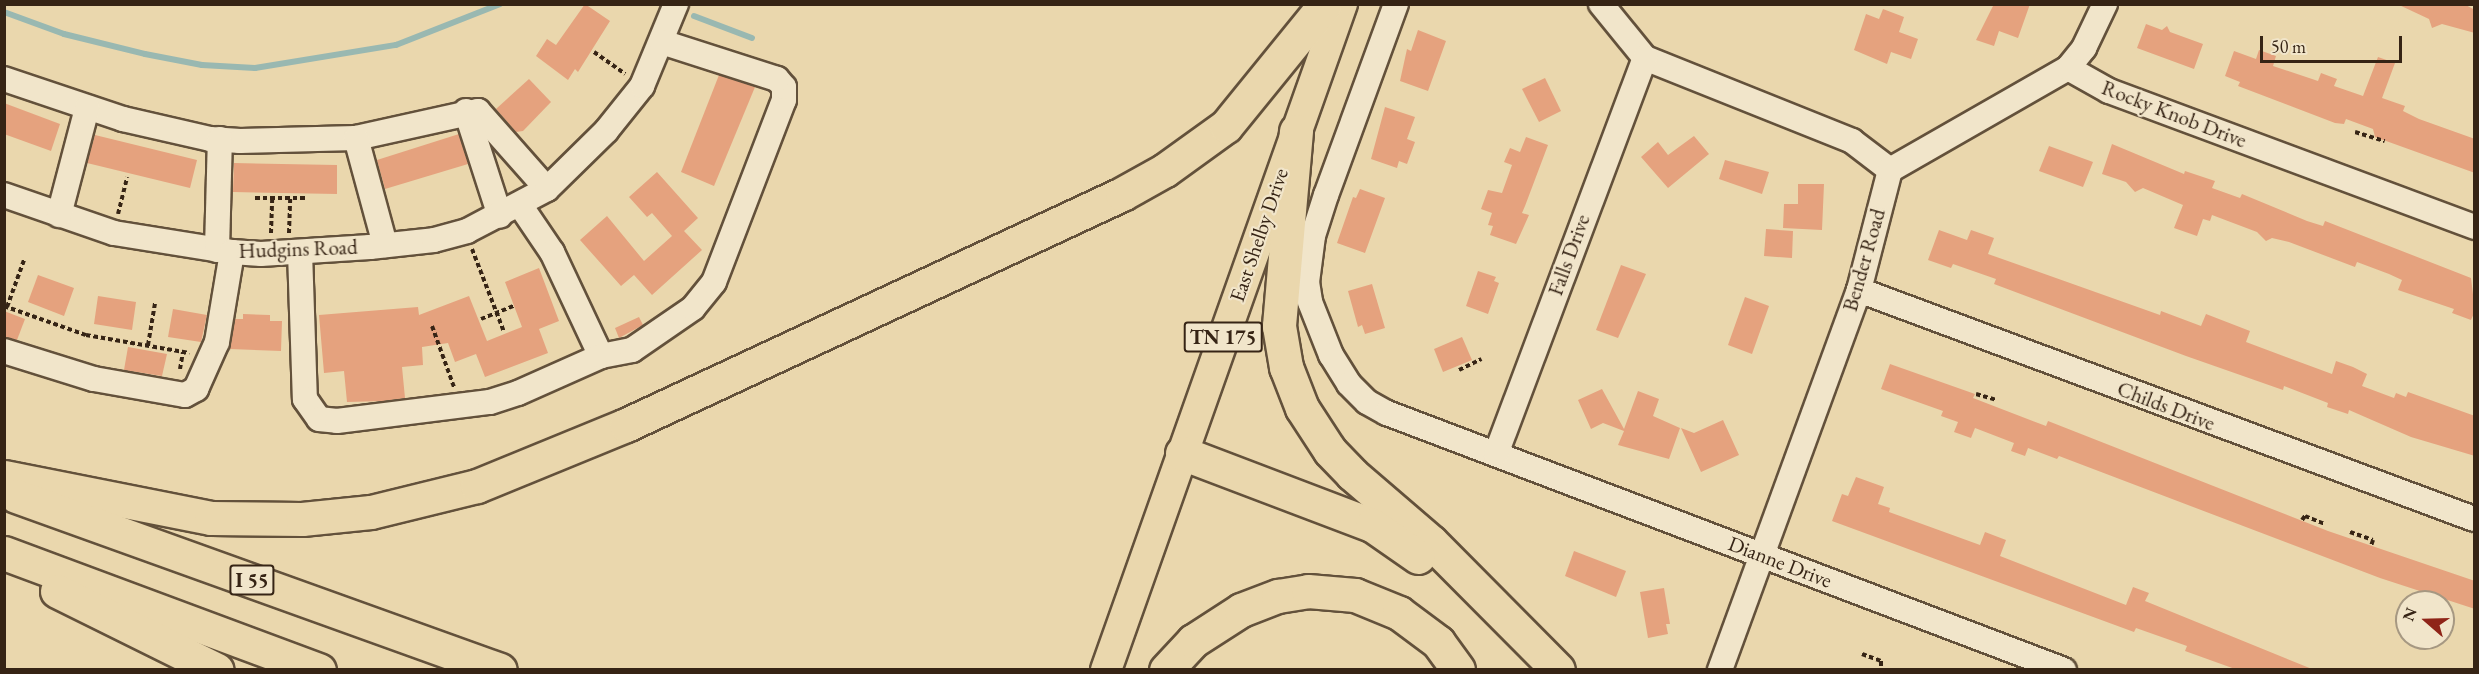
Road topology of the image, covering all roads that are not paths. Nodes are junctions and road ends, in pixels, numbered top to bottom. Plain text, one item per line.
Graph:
1 (676, 4) edge
2 (1325, 4) edge
3 (1342, 4) edge
4 (1396, 4) edge
5 (1601, 4) edge
6 (2105, 4) edge
7 (662, 42) junction
8 (1645, 57) junction
9 (2068, 68) junction
10 (4, 79) edge
11 (87, 108) junction
12 (466, 111) junction
13 (1296, 131) junction
14 (356, 138) junction
15 (220, 139) junction
16 (1890, 170) junction
17 (547, 189) junction
18 (4, 195) edge
19 (510, 211) junction
20 (59, 215) junction
21 (2475, 227) edge
22 (385, 245) junction
23 (225, 251) junction
24 (287, 252) junction
25 (1858, 290) junction
26 (4, 351) edge
27 (601, 356) junction
28 (1182, 453) junction
29 (1496, 454) junction
30 (4, 477) edge
31 (4, 492) edge
32 (2475, 519) edge
33 (4, 553) edge
34 (1761, 555) junction
35 (4, 564) edge
36 (1520, 629) junction
37 (217, 669) edge
38 (319, 669) edge
39 (500, 669) edge
40 (1106, 669) edge
41 (1166, 669) edge
42 (1458, 669) edge
43 (1558, 669) edge
44 (1720, 669) edge
45 (2064, 669) edge

1 - 7 street, Hudgins Road
2 - 30 highway
3 - 13 main road, East Shelby Drive / TN 175
4 - 29 street, Dianne Drive
5 - 8 street
6 - 9 street
7 - 17 street, Hudgins Road
7 - 27 street
8 - 16 street
8 - 29 street, Falls Drive
9 - 16 street
9 - 21 street, Rocky Knob Drive
10 - 11 street
11 - 15 street
11 - 20 street
12 - 14 street
12 - 17 street
12 - 19 street
13 - 28 main road, East Shelby Drive / TN 175
13 - 36 highway
14 - 15 street
14 - 22 street
15 - 23 street
16 - 25 street, Bender Road
17 - 19 street, Hudgins Road
18 - 20 street, Hudgins Road
19 - 22 street, Hudgins Road
19 - 27 street
20 - 23 street, Hudgins Road
22 - 24 street, Hudgins Road
23 - 24 street, Hudgins Road
23 - 26 street
24 - 27 street
25 - 32 street, Childs Drive
25 - 34 street, Bender Road
28 - 36 highway
28 - 40 main road, East Shelby Drive / TN 175
29 - 34 street, Dianne Drive
31 - 39 highway, I 55
33 - 38 highway
34 - 44 street, Bender Road
34 - 45 street, Dianne Drive
35 - 37 highway
36 - 43 highway
41 - 42 highway

